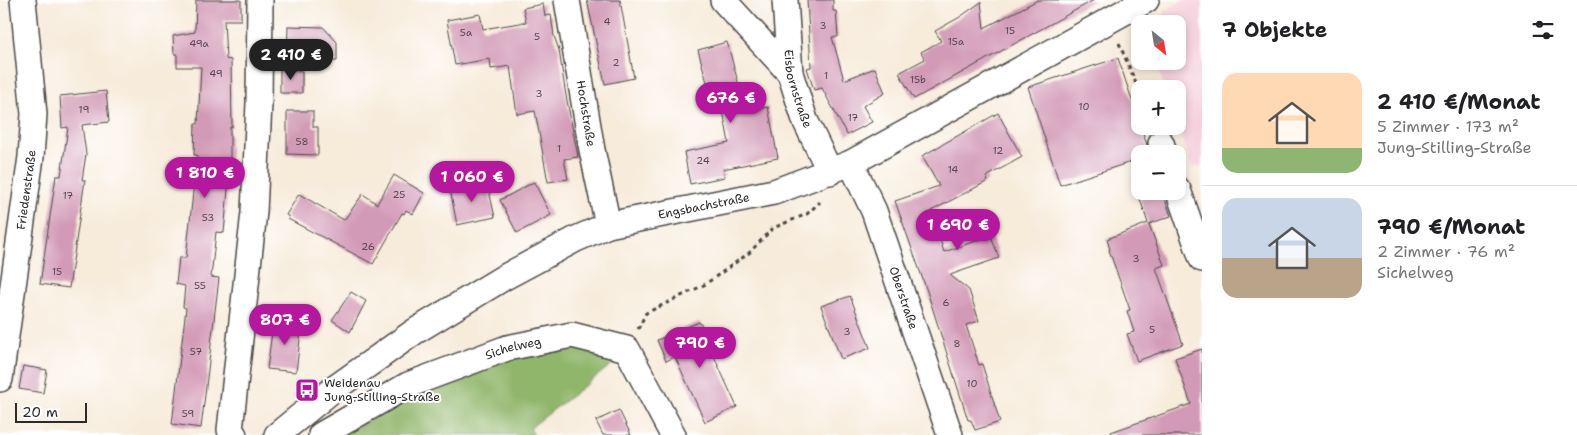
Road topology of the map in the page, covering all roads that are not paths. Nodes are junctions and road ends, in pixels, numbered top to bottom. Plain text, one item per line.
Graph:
1 (23, 0) edge
2 (260, 0) edge
3 (568, 0) edge
4 (723, 0) edge
5 (785, 0) edge
6 (1146, 0) edge
7 (790, 73) junction
8 (840, 167) junction
9 (1181, 200) edge
10 (608, 225) junction
11 (1202, 259) edge
12 (0, 379) edge
13 (234, 435) edge
14 (277, 435) edge
15 (321, 435) edge
16 (673, 435) edge
17 (950, 435) edge

1 - 12 street, Friedenstraße
2 - 13 street
3 - 10 street, Hochstraße
4 - 7 street
5 - 7 street, Eisbornstraße
6 - 8 street, Engsbachstraße
7 - 8 street, Eisbornstraße
8 - 10 street, Engsbachstraße
8 - 17 street, Oberstraße
9 - 11 street
10 - 14 street, Engsbachstraße
15 - 16 street, Sichelweg

